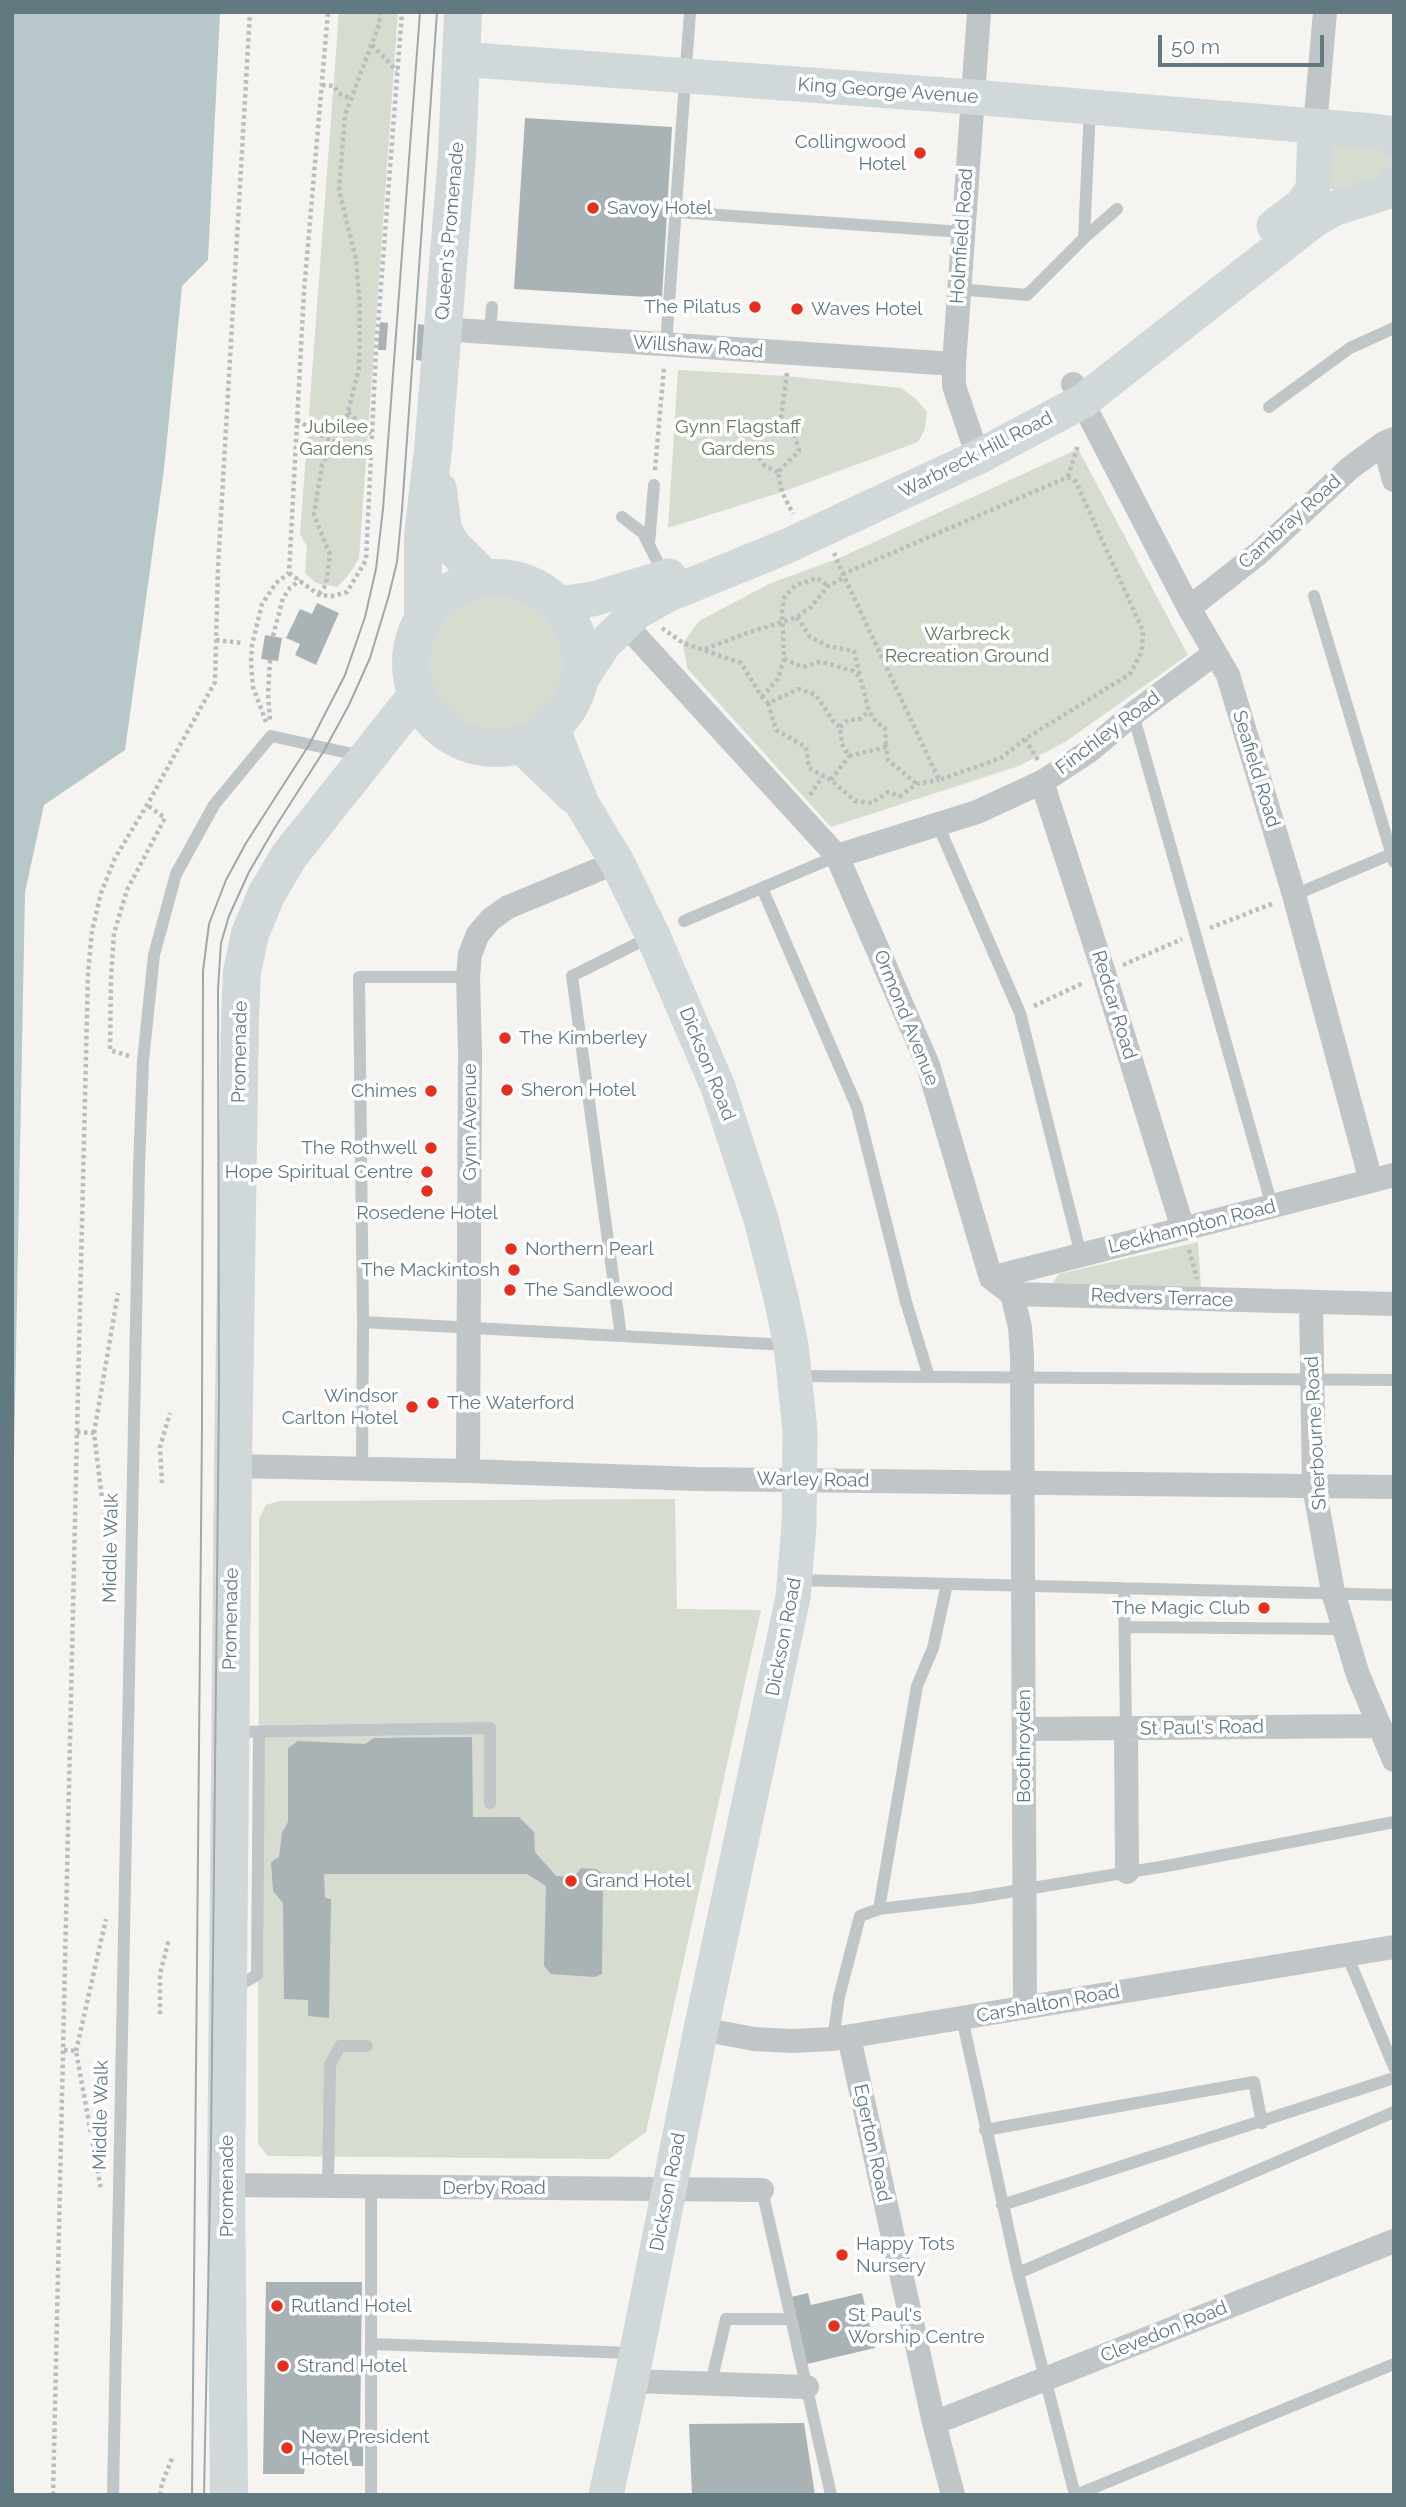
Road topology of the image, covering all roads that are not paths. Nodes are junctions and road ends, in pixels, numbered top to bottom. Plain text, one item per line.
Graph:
1 (463, 12) edge
2 (690, 12) edge
3 (979, 12) edge
4 (1325, 12) edge
5 (460, 59) junction
6 (686, 76) junction
7 (972, 97) junction
8 (1090, 108) junction
9 (1315, 127) junction
10 (1382, 134) edge
11 (1313, 168) junction
12 (1384, 191) edge
13 (1117, 209) dead end
14 (676, 212) junction
15 (962, 232) junction
16 (1084, 238) junction
17 (958, 289) junction
18 (492, 307) dead end
19 (1394, 328) edge
20 (442, 329) junction
21 (490, 332) junction
22 (666, 345) junction
23 (954, 364) junction
24 (1078, 392) junction
25 (1269, 407) dead end
26 (1389, 441) edge
27 (975, 448) junction
28 (433, 450) junction
29 (1394, 480) edge
30 (654, 485) road end
31 (622, 517) dead end
32 (649, 544) junction
33 (484, 578) junction
34 (666, 578) junction
35 (1314, 596) dead end
36 (558, 604) junction
37 (1189, 608) junction
38 (423, 618) junction
39 (624, 623) junction
40 (1214, 654) junction
41 (580, 681) junction
42 (417, 695) junction
43 (1133, 714) junction
44 (445, 731) junction
45 (536, 736) junction
46 (360, 767) junction
47 (1042, 782) junction
48 (938, 825) junction
49 (838, 856) junction
50 (1393, 856) edge
51 (617, 862) junction
52 (762, 888) junction
53 (1294, 895) junction
54 (684, 921) dead end
55 (653, 936) junction
56 (468, 977) junction
57 (1382, 1178) edge
58 (1272, 1206) junction
59 (1183, 1229) junction
60 (1081, 1255) junction
61 (991, 1278) junction
62 (1012, 1294) junction
63 (1311, 1303) junction
64 (1394, 1304) edge
65 (363, 1322) junction
66 (469, 1327) junction
67 (621, 1336) junction
68 (793, 1360) junction
69 (1022, 1376) junction
70 (929, 1377) junction
71 (1312, 1378) junction
72 (1394, 1380) edge
73 (233, 1466) junction
74 (362, 1469) junction
75 (468, 1471) junction
76 (800, 1479) junction
77 (1024, 1484) junction
78 (1314, 1486) junction
79 (1394, 1487) edge
80 (796, 1580) junction
81 (947, 1584) junction
82 (1024, 1586) junction
83 (1124, 1588) junction
84 (1333, 1592) junction
85 (1394, 1595) edge
86 (1126, 1627) junction
87 (1343, 1629) junction
88 (1380, 1726) junction
89 (1024, 1729) junction
90 (1126, 1729) junction
91 (245, 1733) junction
92 (1394, 1760) edge
93 (490, 1804) dead end
94 (1394, 1822) edge
95 (1127, 1872) junction
96 (1025, 1889) junction
97 (879, 1909) junction
98 (1394, 1947) edge
99 (1347, 1955) junction
100 (1025, 2007) junction
101 (962, 2018) junction
102 (701, 2029) junction
103 (841, 2038) junction
104 (367, 2046) dead end
105 (1394, 2067) edge
106 (1394, 2078) edge
107 (1394, 2112) edge
108 (1262, 2123) junction
109 (985, 2130) junction
110 (226, 2185) junction
111 (328, 2185) junction
112 (371, 2187) junction
113 (668, 2188) junction
114 (762, 2190) joint
115 (1002, 2205) junction
116 (1394, 2241) edge
117 (1018, 2273) junction
118 (791, 2319) junction
119 (372, 2344) junction
120 (1394, 2364) edge
121 (634, 2367) junction
122 (1045, 2379) junction
123 (711, 2383) junction
124 (807, 2387) junction
125 (934, 2423) junction
126 (113, 2495) edge
127 (229, 2495) edge
128 (371, 2495) edge
129 (606, 2495) edge
130 (831, 2495) edge
131 (953, 2495) edge
132 (1076, 2495) edge

1 - 5 main road, Queen's Promenade
2 - 6 lane
3 - 7 street, Holmfield Road
4 - 9 street
5 - 6 street, King George Avenue
5 - 20 main road, Queen's Promenade
6 - 7 street, King George Avenue
6 - 14 lane
7 - 8 street, King George Avenue
7 - 15 street, Holmfield Road
8 - 9 street, King George Avenue
8 - 16 lane
9 - 10 street
9 - 11 street, Warbreck Hill Road
11 - 12 street, Warbreck Hill Road
11 - 24 street, Warbreck Hill Road
12 - 24 street, Warbreck Hill Road
13 - 16 lane
14 - 15 lane
14 - 22 lane
15 - 17 street, Holmfield Road
16 - 17 lane
17 - 23 street, Holmfield Road
18 - 21 lane
19 - 25 lane
20 - 21 street, Willshaw Road
20 - 28 main road, Queen's Promenade
21 - 22 street, Willshaw Road
22 - 23 street, Willshaw Road
23 - 27 street, Holmfield Road
24 - 27 street, Warbreck Hill Road
24 - 37 street, Seafield Road
26 - 29 street
26 - 37 street, Cambray Road
27 - 34 street, Warbreck Hill Road
27 - 39 street, Warbreck Hill Road
28 - 33 main road, Queen's Promenade
28 - 38 main road, Queen's Promenade
30 - 32 lane
31 - 32 lane
32 - 34 lane
33 - 36 main road
33 - 38 main road
34 - 36 street, Warbreck Hill Road
35 - 50 lane
36 - 41 main road
37 - 40 street, Seafield Road
38 - 42 main road
39 - 41 street, Warbreck Hill Road
39 - 49 street, Ormond Avenue
40 - 43 street, Finchley Road
40 - 53 street, Seafield Road
41 - 45 main road
42 - 44 main road
42 - 46 main road, Promenade
43 - 47 street, Finchley Road
43 - 58 lane
44 - 45 main road
44 - 46 main road, Promenade
45 - 51 street, Dickson Road
46 - 73 main road, Promenade
46 - 126 lane, Middle Walk
47 - 48 street, Finchley Road
47 - 59 street, Redcar Road
48 - 49 street, Finchley Road
48 - 60 lane
49 - 52 lane
49 - 61 street, Ormond Avenue
50 - 53 lane
51 - 55 street, Dickson Road
51 - 56 street, Gynn Avenue
52 - 54 lane
52 - 70 lane
53 - 57 street, Seafield Road
55 - 67 lane
55 - 68 street, Dickson Road
56 - 65 lane
56 - 66 street, Gynn Avenue
57 - 58 street, Leckhampton Road
58 - 59 street, Leckhampton Road
59 - 60 street, Leckhampton Road
60 - 61 street, Leckhampton Road
61 - 62 street
62 - 63 street, Redvers Terrace
62 - 69 street
63 - 64 street, Redvers Terrace
63 - 71 street, Sherbourne Road
65 - 66 lane
65 - 74 lane
66 - 67 lane
66 - 75 street, Gynn Avenue
67 - 68 lane
68 - 70 lane
68 - 76 street, Dickson Road
69 - 70 lane
69 - 71 lane
69 - 77 street
71 - 72 lane
71 - 78 street, Sherbourne Road
73 - 74 street, Warley Road
73 - 91 main road, Promenade
74 - 75 street, Warley Road
75 - 76 street, Warley Road
76 - 77 street, Warley Road
76 - 80 street, Dickson Road
77 - 78 street, Warley Road
77 - 82 street, Boothroyden
78 - 79 street, Warley Road
78 - 84 street, Sherbourne Road
80 - 81 lane
80 - 102 street, Dickson Road
81 - 82 lane
81 - 97 lane
82 - 83 lane
82 - 89 street, Boothroyden
83 - 84 lane
83 - 86 lane
84 - 85 lane
84 - 87 street, Sherbourne Road
86 - 87 lane
86 - 90 lane
87 - 88 street, Sherbourne Road
88 - 90 street, St Paul's Road
88 - 92 street, Sherbourne Road
89 - 90 street, St Paul's Road
89 - 96 street, Boothroyden
90 - 95 street
91 - 93 lane
91 - 110 main road, Promenade
94 - 95 lane
95 - 96 lane
96 - 97 lane
96 - 100 street, Boothroyden
97 - 103 lane
98 - 99 street, Carshalton Road
99 - 100 street, Carshalton Road
99 - 105 lane
100 - 101 street, Carshalton Road
101 - 103 street, Carshalton Road
101 - 109 lane
102 - 103 street, Carshalton Road
102 - 113 street, Dickson Road
103 - 125 street, Egerton Road
104 - 111 lane
106 - 108 lane
107 - 117 lane
108 - 109 lane
108 - 115 lane
109 - 115 lane
110 - 111 street, Derby Road
110 - 127 main road, Promenade
111 - 112 street, Derby Road
112 - 113 street, Derby Road
112 - 119 lane
113 - 114 street, Derby Road
113 - 121 street, Dickson Road
114 - 118 lane
115 - 117 lane
116 - 122 street, Clevedon Road
117 - 122 lane
118 - 123 lane
118 - 124 lane
119 - 121 lane
119 - 128 lane
120 - 132 lane
121 - 123 street
121 - 129 street, Dickson Road
122 - 125 street, Clevedon Road
122 - 132 lane
123 - 124 street
124 - 130 lane
125 - 131 street, Egerton Road

